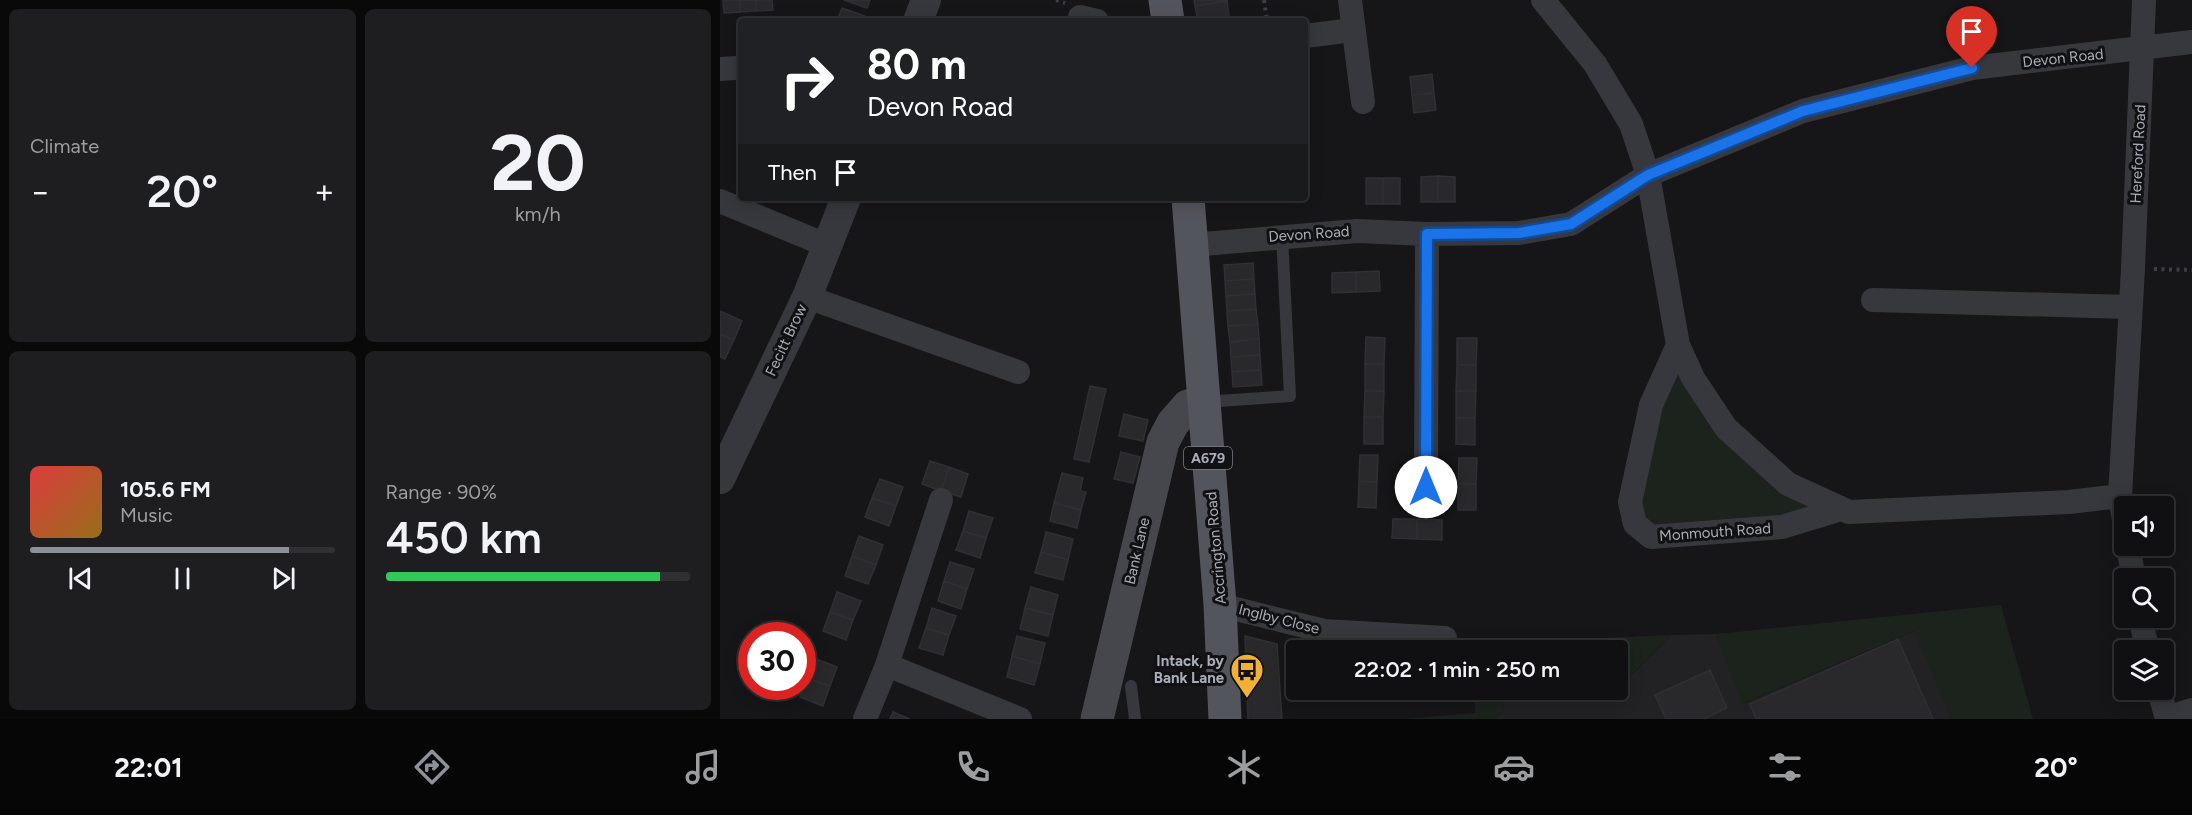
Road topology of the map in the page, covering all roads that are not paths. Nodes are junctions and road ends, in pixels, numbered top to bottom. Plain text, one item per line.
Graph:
1 (926, 0) edge
2 (1165, 0) edge
3 (1350, 0) edge
4 (1543, 0) edge
5 (2144, 0) edge
6 (919, 18) edge
7 (1168, 18) edge
8 (1353, 30) junction
9 (1308, 36) edge
10 (2192, 42) edge
11 (2143, 49) junction
12 (1363, 102) dead end
13 (1648, 175) junction
14 (720, 201) edge
15 (845, 201) edge
16 (1188, 201) edge
17 (1427, 234) junction
18 (1282, 236) junction
19 (826, 245) junction
20 (1191, 245) junction
21 (807, 297) junction
22 (1873, 300) dead end
23 (2129, 307) junction
24 (1678, 345) junction
25 (1018, 372) dead end
26 (1204, 402) junction
27 (720, 479) edge
28 (1426, 487) dead end
29 (2120, 496) edge
30 (2114, 497) edge
31 (941, 500) dead end
32 (1841, 509) junction
33 (1220, 605) junction
34 (1445, 638) dead end
35 (887, 665) junction
36 (1131, 686) dead end
37 (2162, 700) edge
38 (2192, 710) edge
39 (2167, 718) edge
40 (865, 719) edge
41 (1020, 719) edge
42 (1097, 719) edge
43 (1135, 719) edge
44 (1225, 719) edge

1 - 6 street
2 - 7 main road
3 - 8 street
4 - 13 street, Monmouth Road
5 - 11 street, Hereford Road
8 - 9 street
8 - 12 street
10 - 11 street, Devon Road
11 - 13 street, Devon Road
11 - 23 street, Hereford Road
13 - 17 street, Devon Road
13 - 24 street, Monmouth Road
14 - 19 street
15 - 19 street, Fecitt Brow
16 - 20 main road, Accrington Road / A679
17 - 18 street, Devon Road
17 - 28 street
18 - 20 street, Devon Road
18 - 26 lane
19 - 21 street, Fecitt Brow
20 - 26 main road, Accrington Road / A679
21 - 25 street
21 - 27 street, Fecitt Brow
22 - 23 street
23 - 29 street, Hereford Road
24 - 32 street, Monmouth Road
24 - 32 street, Monmouth Road
26 - 33 main road, Accrington Road / A679
26 - 42 main road, Bank Lane
30 - 32 street, Monmouth Road
31 - 35 street
33 - 34 street, Inglby Close
33 - 44 main road, Accrington Road / A679
35 - 40 street
35 - 41 street
36 - 43 lane
37 - 39 street
38 - 39 street

